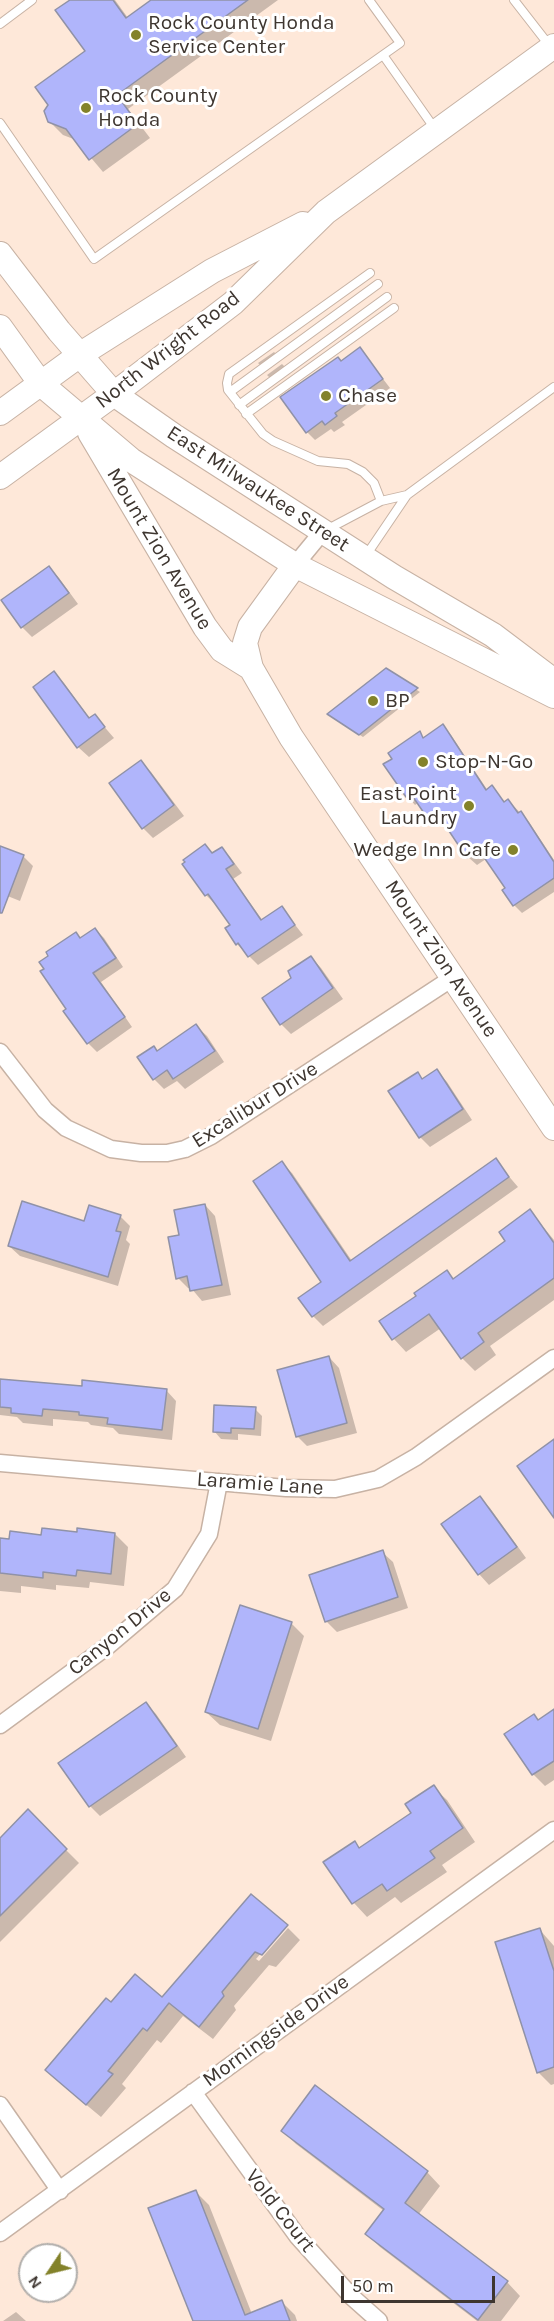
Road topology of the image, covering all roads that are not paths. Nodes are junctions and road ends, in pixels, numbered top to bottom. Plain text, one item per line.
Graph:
1 (32, 0) edge
2 (369, 0) edge
3 (514, 0) edge
4 (0, 24) edge
5 (553, 47) edge
6 (382, 55) junction
7 (0, 123) edge
8 (437, 132) junction
9 (326, 212) junction
10 (0, 254) edge
11 (370, 273) dead end
12 (378, 284) dead end
13 (387, 297) dead end
14 (394, 308) dead end
15 (0, 327) edge
16 (81, 354) junction
17 (40, 384) junction
18 (554, 387) edge
19 (230, 392) junction
20 (114, 394) junction
21 (239, 405) junction
22 (0, 413) edge
23 (246, 414) junction
24 (81, 418) junction
25 (0, 477) edge
26 (406, 495) junction
27 (381, 501) junction
28 (323, 531) junction
29 (365, 558) junction
30 (294, 565) junction
31 (250, 668) junction
32 (554, 681) edge
33 (554, 696) edge
34 (454, 977) junction
35 (0, 1052) edge
36 (554, 1128) edge
37 (554, 1358) edge
38 (0, 1463) edge
39 (219, 1482) junction
40 (0, 1725) edge
41 (554, 1831) edge
42 (193, 2092) junction
43 (0, 2105) edge
44 (60, 2191) junction
45 (0, 2234) edge
46 (379, 2321) edge

1 - 4 lane
2 - 6 lane
3 - 5 lane
5 - 8 main road, North Wright Road
6 - 7 lane
6 - 8 lane
8 - 9 main road, North Wright Road
9 - 16 main road, North Wright Road
9 - 20 main road, North Wright Road
10 - 16 main road, East Milwaukee Street
11 - 19 lane
12 - 19 lane
13 - 21 lane
14 - 23 lane
15 - 17 main road, East Milwaukee Street
16 - 17 main road, North Wright Road
16 - 20 main road, East Milwaukee Street
17 - 22 main road, North Wright Road
17 - 24 main road, East Milwaukee Street
18 - 26 lane
19 - 21 lane
20 - 24 main road, North Wright Road
20 - 28 main road, East Milwaukee Street
21 - 23 lane
23 - 27 lane
24 - 25 main road, North Wright Road
24 - 30 main road, East Milwaukee Street
24 - 31 main road, Mount Zion Avenue
26 - 27 lane
26 - 29 lane
27 - 28 lane
28 - 29 main road, East Milwaukee Street
28 - 30 street
29 - 32 main road, East Milwaukee Street
30 - 31 main road, Mount Zion Avenue
30 - 33 main road, East Milwaukee Street
31 - 34 main road, Mount Zion Avenue
34 - 35 street, Excalibur Drive
34 - 36 main road, Mount Zion Avenue
37 - 39 street, Laramie Lane
38 - 39 street, Laramie Lane
39 - 40 street, Canyon Drive
41 - 42 street, Morningside Drive
42 - 44 street, Morningside Drive
42 - 46 street, Vold Court
43 - 44 street
44 - 45 street, Morningside Drive

